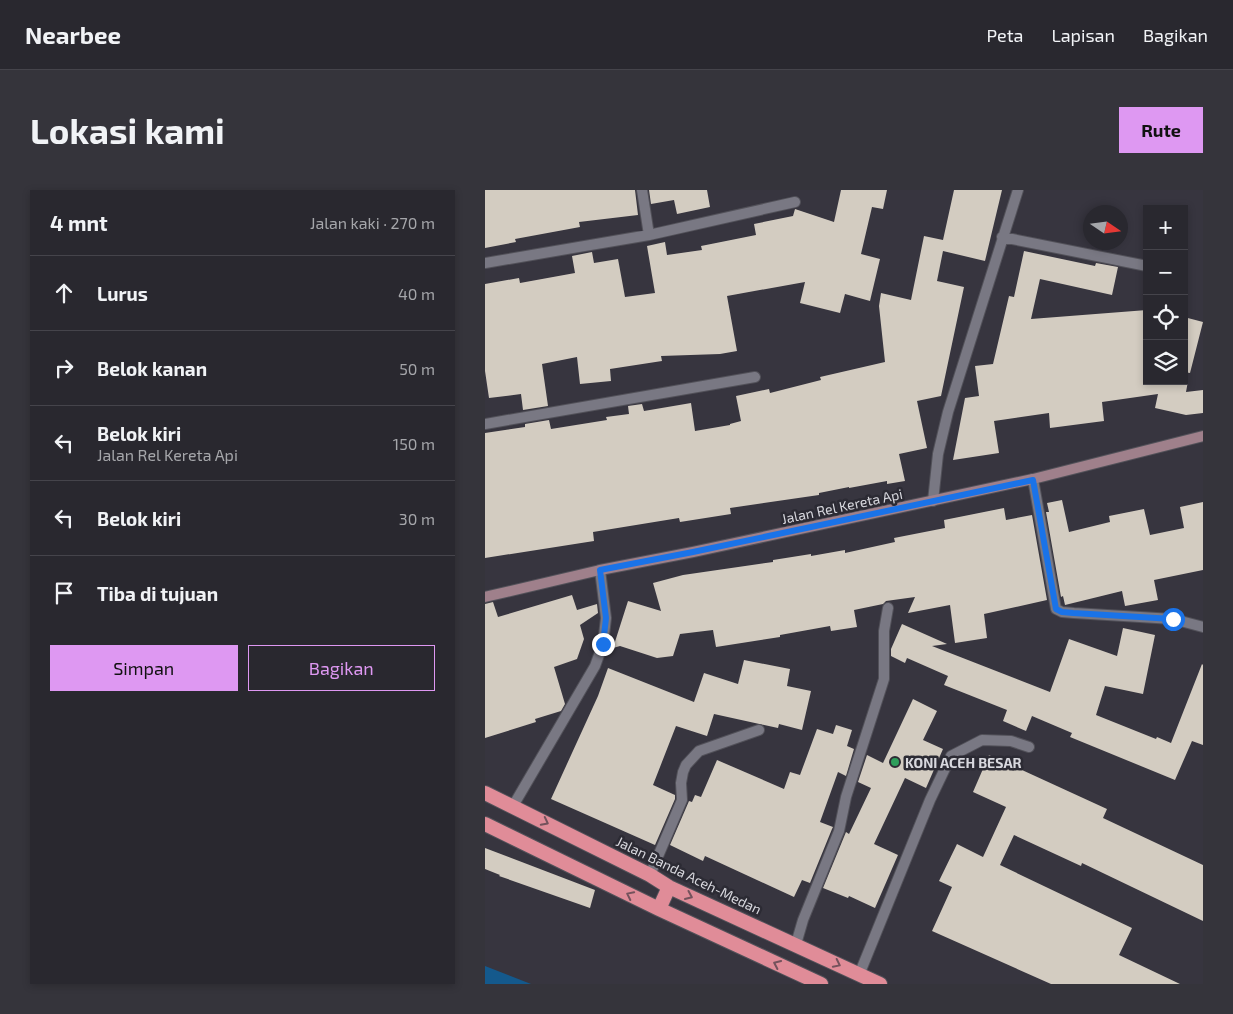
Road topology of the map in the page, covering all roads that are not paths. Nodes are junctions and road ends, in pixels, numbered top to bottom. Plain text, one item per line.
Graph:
1 (642, 190) edge
2 (1018, 190) edge
3 (795, 202) dead end
4 (649, 235) junction
5 (1002, 237) junction
6 (485, 263) edge
7 (1143, 265) edge
8 (755, 377) dead end
9 (485, 424) edge
10 (1203, 436) edge
11 (1033, 480) junction
12 (933, 501) junction
13 (600, 570) junction
14 (485, 597) edge
15 (887, 608) dead end
16 (1203, 627) edge
17 (759, 730) dead end
18 (1029, 747) dead end
19 (485, 793) edge
20 (513, 806) junction
21 (485, 824) edge
22 (650, 875) junction
23 (669, 887) junction
24 (659, 910) junction
25 (796, 944) junction
26 (859, 975) junction
27 (821, 984) edge
28 (880, 984) edge

1 - 4 street
2 - 5 street
3 - 4 street
4 - 6 street
5 - 7 street
5 - 12 street
8 - 9 street
10 - 11 main road, Jalan Rel Kereta Api
11 - 12 main road, Jalan Rel Kereta Api
11 - 16 street
12 - 13 main road, Jalan Rel Kereta Api
13 - 14 main road, Jalan Rel Kereta Api
13 - 20 street
15 - 25 street
17 - 22 street
18 - 26 street
19 - 20 highway, Jalan Banda Aceh-Medan
20 -> 22 highway, Jalan Banda Aceh-Medan
24 -> 21 highway
22 - 23 highway, Jalan Banda Aceh-Medan
23 - 24 highway
23 -> 25 highway, Jalan Banda Aceh-Medan
27 -> 24 highway
25 -> 26 highway, Jalan Banda Aceh-Medan
26 - 28 highway, Jalan Banda Aceh-Medan

